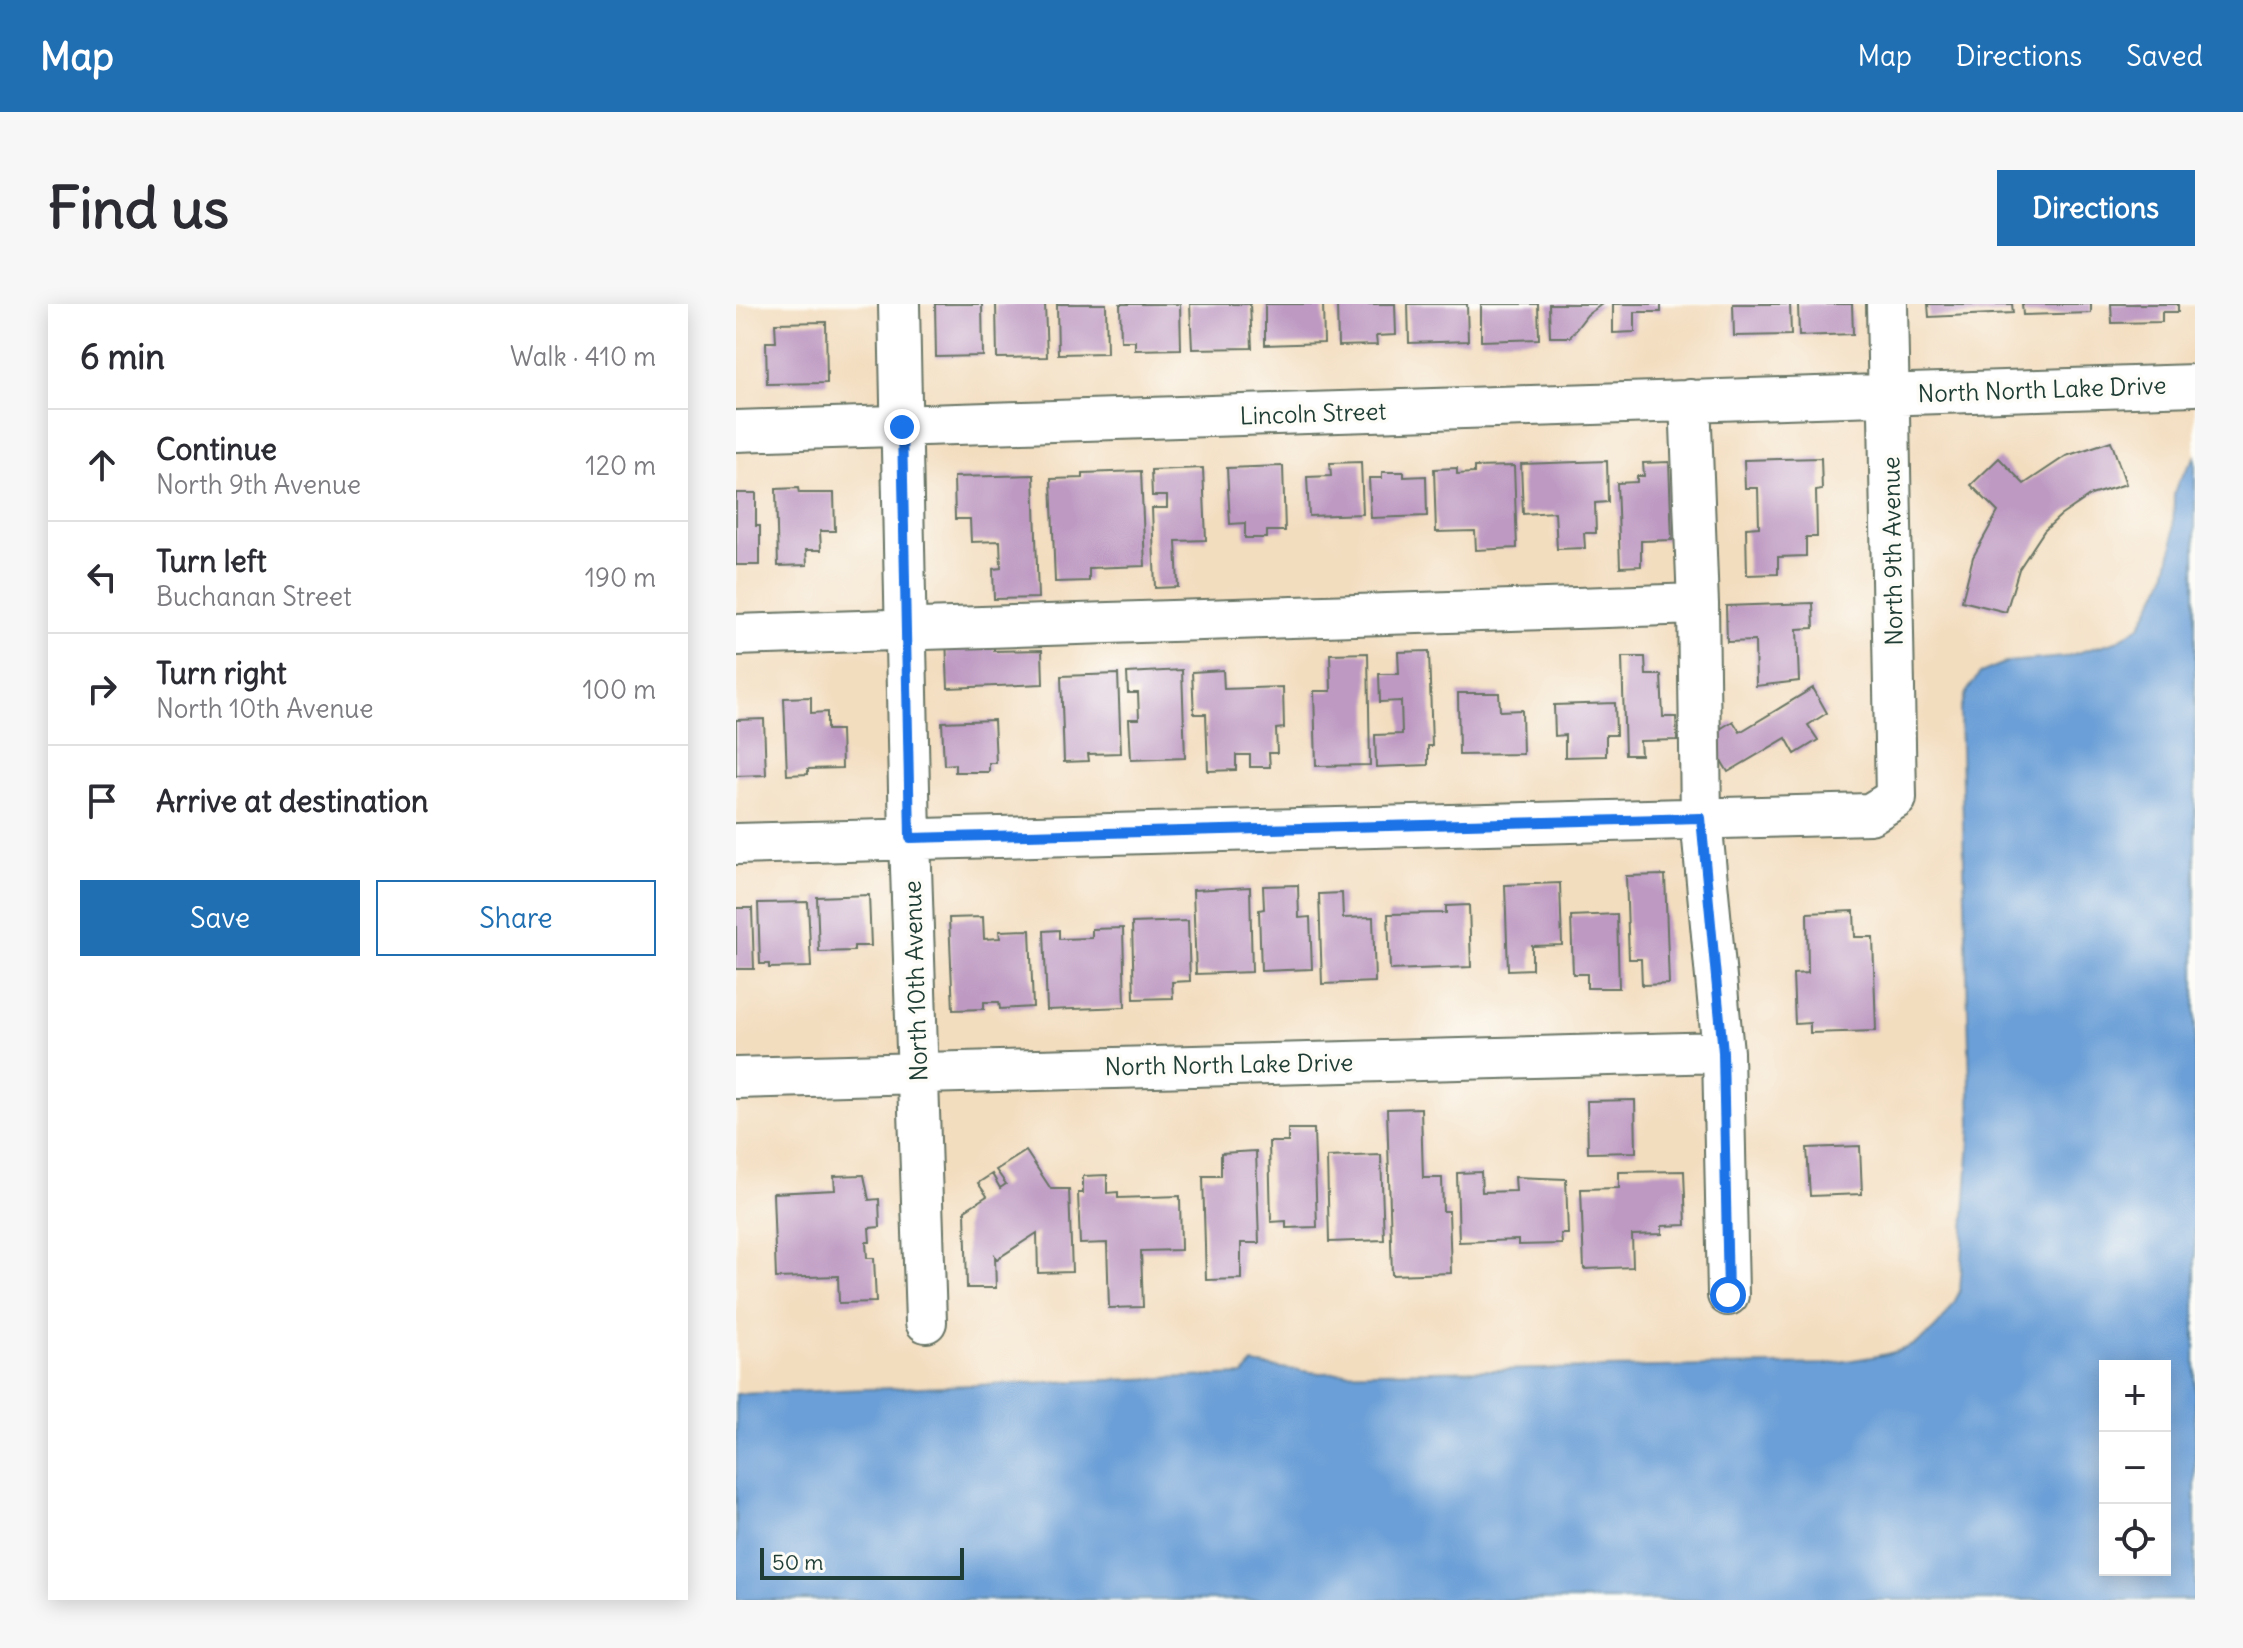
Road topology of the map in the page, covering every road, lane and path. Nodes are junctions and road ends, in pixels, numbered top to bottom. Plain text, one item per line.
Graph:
1 (899, 304) edge
2 (1887, 304) edge
3 (2195, 385) edge
4 (1889, 393) junction
5 (1690, 400) junction
6 (902, 427) junction
7 (736, 431) edge
8 (1698, 604) junction
9 (906, 629) junction
10 (736, 635) edge
11 (1701, 818) junction
12 (910, 838) junction
13 (736, 844) edge
14 (1723, 1052) junction
15 (919, 1072) junction
16 (736, 1078) edge
17 (1728, 1295) dead end
18 (926, 1322) dead end

1 - 6 street, North 10th Avenue
2 - 4 street, North 9th Avenue
3 - 4 street, North North Lake Drive
4 - 5 street, Lincoln Street
4 - 11 street, North 9th Avenue
5 - 6 street, Lincoln Street
5 - 8 street
6 - 7 street, Lincoln Street
6 - 9 street, North 10th Avenue
8 - 9 street
8 - 11 street
9 - 10 street
9 - 12 street, North 10th Avenue
11 - 12 street
11 - 14 street
12 - 13 street
12 - 15 street, North 10th Avenue
14 - 15 street, North North Lake Drive
14 - 17 street
15 - 16 street, North North Lake Drive
15 - 18 street, North 10th Avenue

